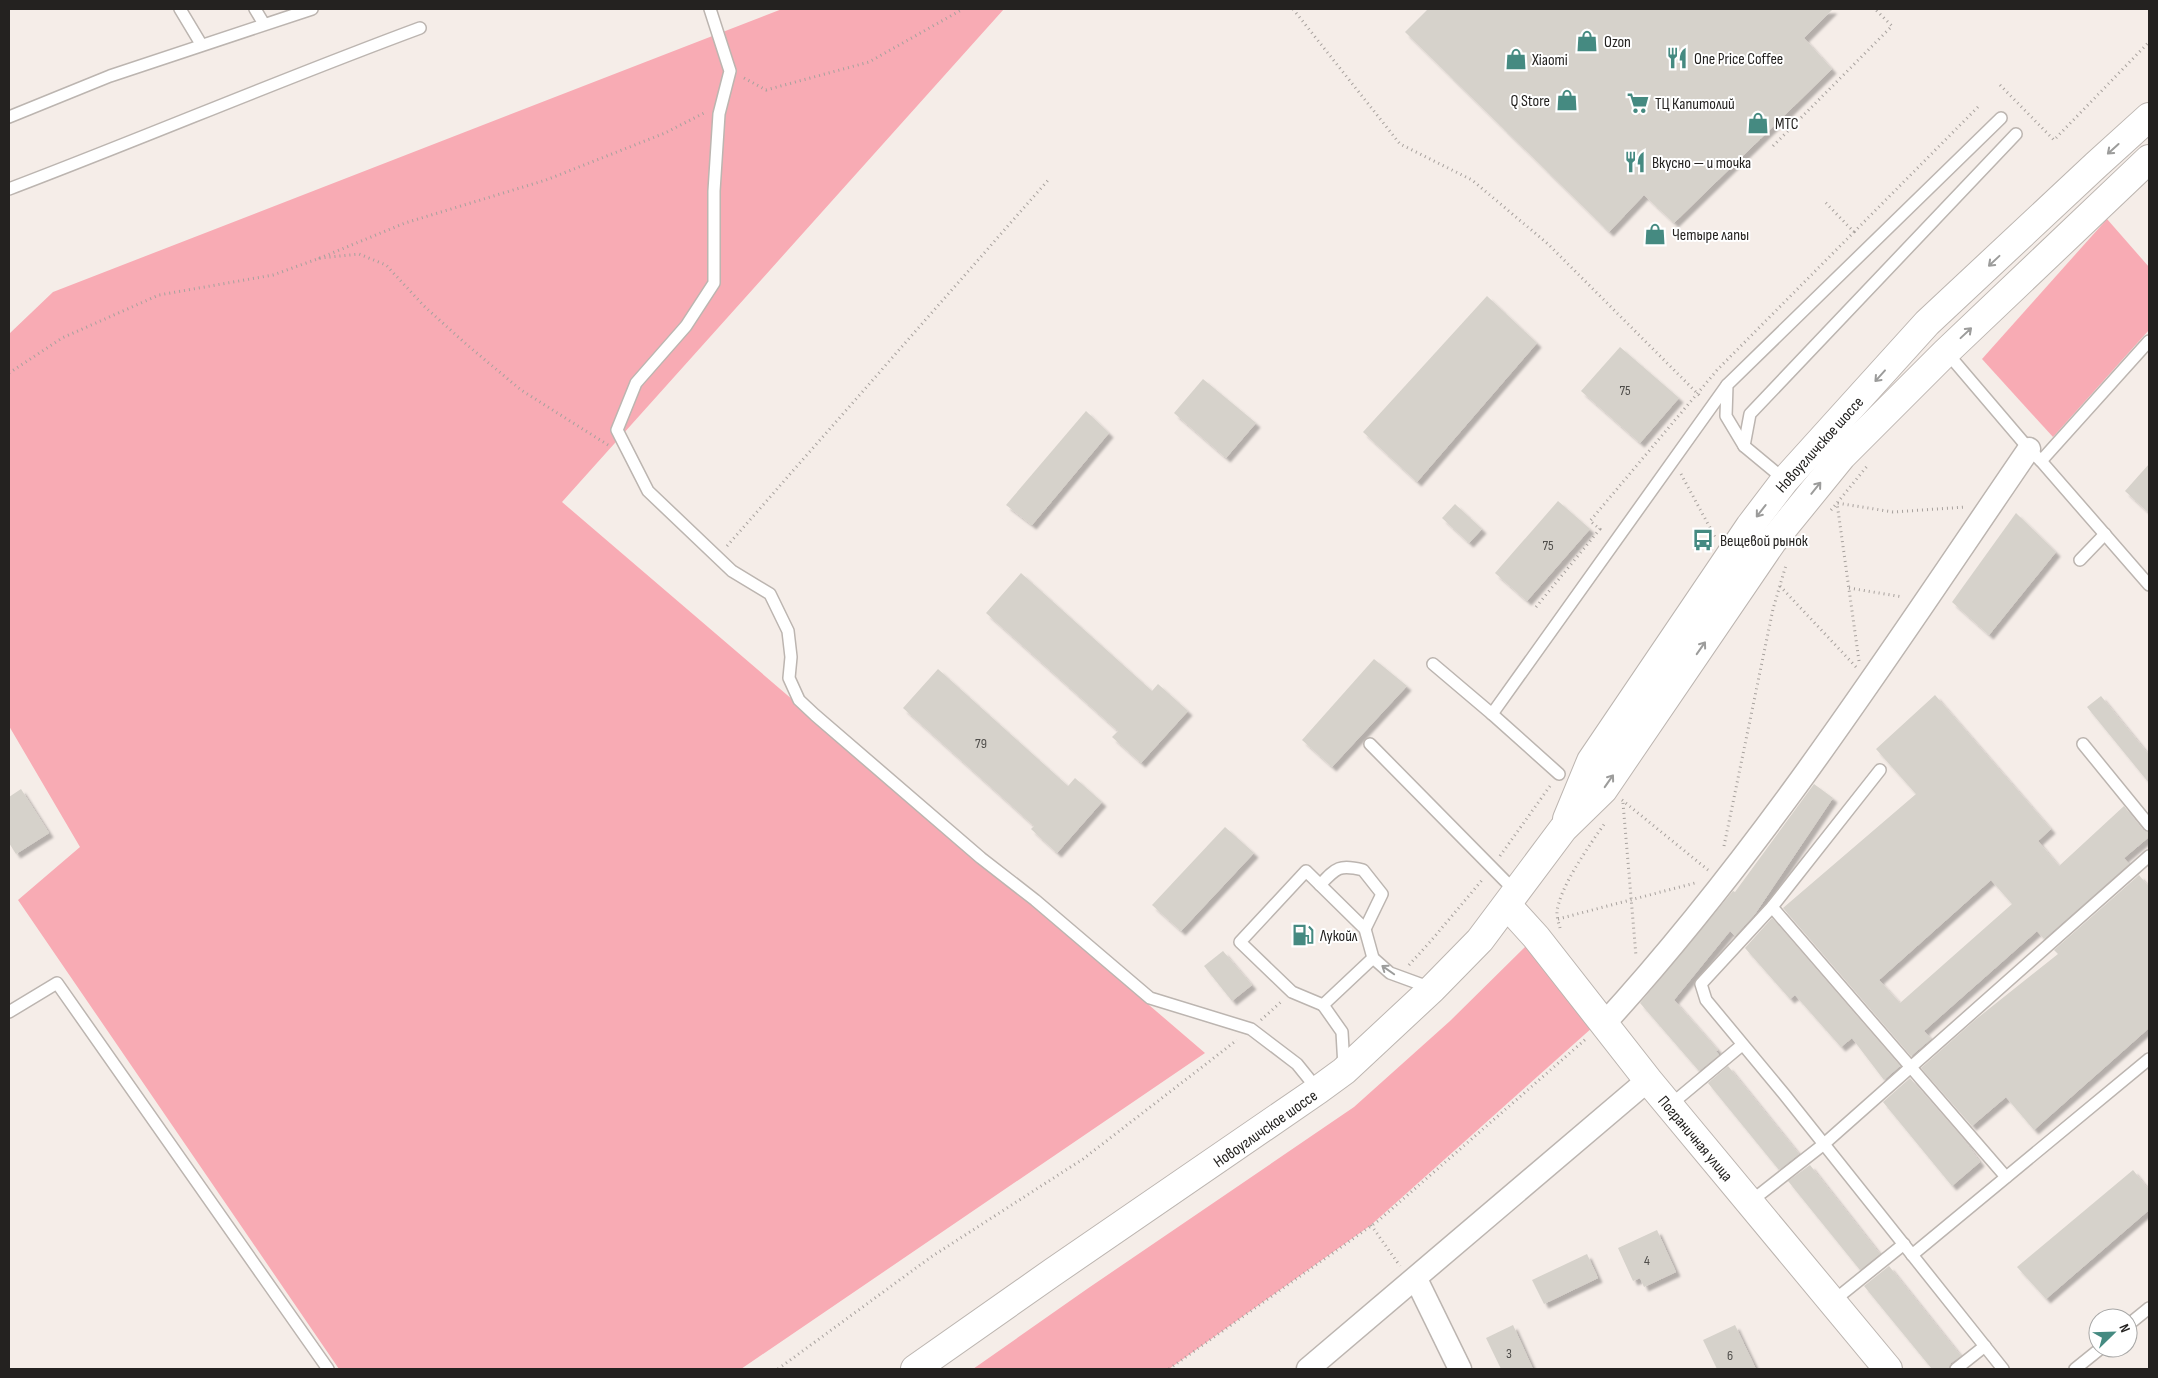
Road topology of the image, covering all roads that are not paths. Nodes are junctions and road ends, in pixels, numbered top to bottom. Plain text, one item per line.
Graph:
1 (180, 9) edge
2 (255, 9) edge
3 (312, 9) edge
4 (710, 9) edge
5 (264, 24) junction
6 (420, 28) dead end
7 (201, 44) junction
8 (9, 117) edge
9 (2149, 117) edge
10 (2001, 118) dead end
11 (2016, 134) dead end
12 (2149, 159) edge
13 (9, 189) edge
14 (2147, 349) edge
15 (1945, 353) junction
16 (1727, 385) junction
17 (1744, 446) junction
18 (2035, 455) junction
19 (1784, 480) junction
20 (2105, 534) junction
21 (2080, 560) dead end
22 (2149, 585) edge
23 (1432, 664) dead end
24 (1492, 714) junction
25 (1370, 744) dead end
26 (2083, 744) dead end
27 (1880, 770) dead end
28 (1559, 774) dead end
29 (2149, 825) edge
30 (1563, 829) junction
31 (2149, 856) edge
32 (1320, 885) junction
33 (1511, 898) junction
34 (1772, 907) junction
35 (1366, 929) junction
36 (1373, 958) junction
37 (1432, 989) junction
38 (1323, 1005) junction
39 (9, 1012) edge
40 (1603, 1025) junction
41 (1742, 1045) junction
42 (2149, 1059) edge
43 (1912, 1066) junction
44 (1344, 1071) junction
45 (1648, 1080) junction
46 (1318, 1090) junction
47 (1669, 1106) junction
48 (1824, 1144) junction
49 (2006, 1177) junction
50 (1750, 1202) junction
51 (1904, 1244) junction
52 (1912, 1255) junction
53 (1414, 1281) junction
54 (1832, 1302) junction
55 (2149, 1308) edge
56 (2138, 1317) edge
57 (1985, 1346) junction
58 (2089, 1358) edge
59 (328, 1369) edge
60 (915, 1369) edge
61 (1308, 1369) edge
62 (1460, 1369) edge
63 (1888, 1369) edge
64 (1956, 1369) edge
65 (2002, 1369) edge
66 (2075, 1369) edge

1 - 7 lane
2 - 5 lane
3 - 5 lane
4 - 46 lane
5 - 7 lane
6 - 13 lane
7 - 8 lane
9 -> 19 main road, Новоугличское шоссе
10 - 16 lane
11 - 17 lane
15 -> 12 main road, Новоугличское шоссе
14 - 18 lane
15 - 18 lane
30 -> 15 main road, Новоугличское шоссе
16 - 17 lane
16 - 24 lane
17 - 19 lane
18 - 20 lane
18 - 40 street
19 -> 30 main road, Новоугличское шоссе
20 - 21 lane
20 - 22 lane
23 - 24 lane
24 - 28 lane
25 - 33 lane
26 - 29 lane
27 - 34 lane
30 - 33 main road, Новоугличское шоссе
31 - 43 lane
32 - 35 lane
32 - 35 lane
32 - 38 lane
33 - 37 main road, Новоугличское шоссе
33 - 40 main road, Пограничная улица
34 - 41 lane
34 - 43 lane
35 - 36 lane
37 -> 36 lane
36 - 38 lane
37 - 44 main road, Новоугличское шоссе
38 - 44 lane
39 - 59 lane
40 - 45 main road, Пограничная улица
41 - 47 lane
41 - 48 lane
42 - 49 lane
43 - 48 lane
43 - 49 lane
44 - 46 main road, Новоугличское шоссе
45 - 47 main road, Пограничная улица
45 - 53 street
46 - 60 main road, Новоугличское шоссе
47 - 50 main road, Пограничная улица
48 - 50 lane
48 - 51 lane
49 - 52 lane
50 - 54 main road, Пограничная улица
51 - 52 lane
51 - 54 lane
52 - 57 lane
53 - 61 street
53 - 62 street
54 - 63 main road, Пограничная улица
55 - 56 lane
57 - 64 lane
57 - 65 lane
58 - 66 lane

